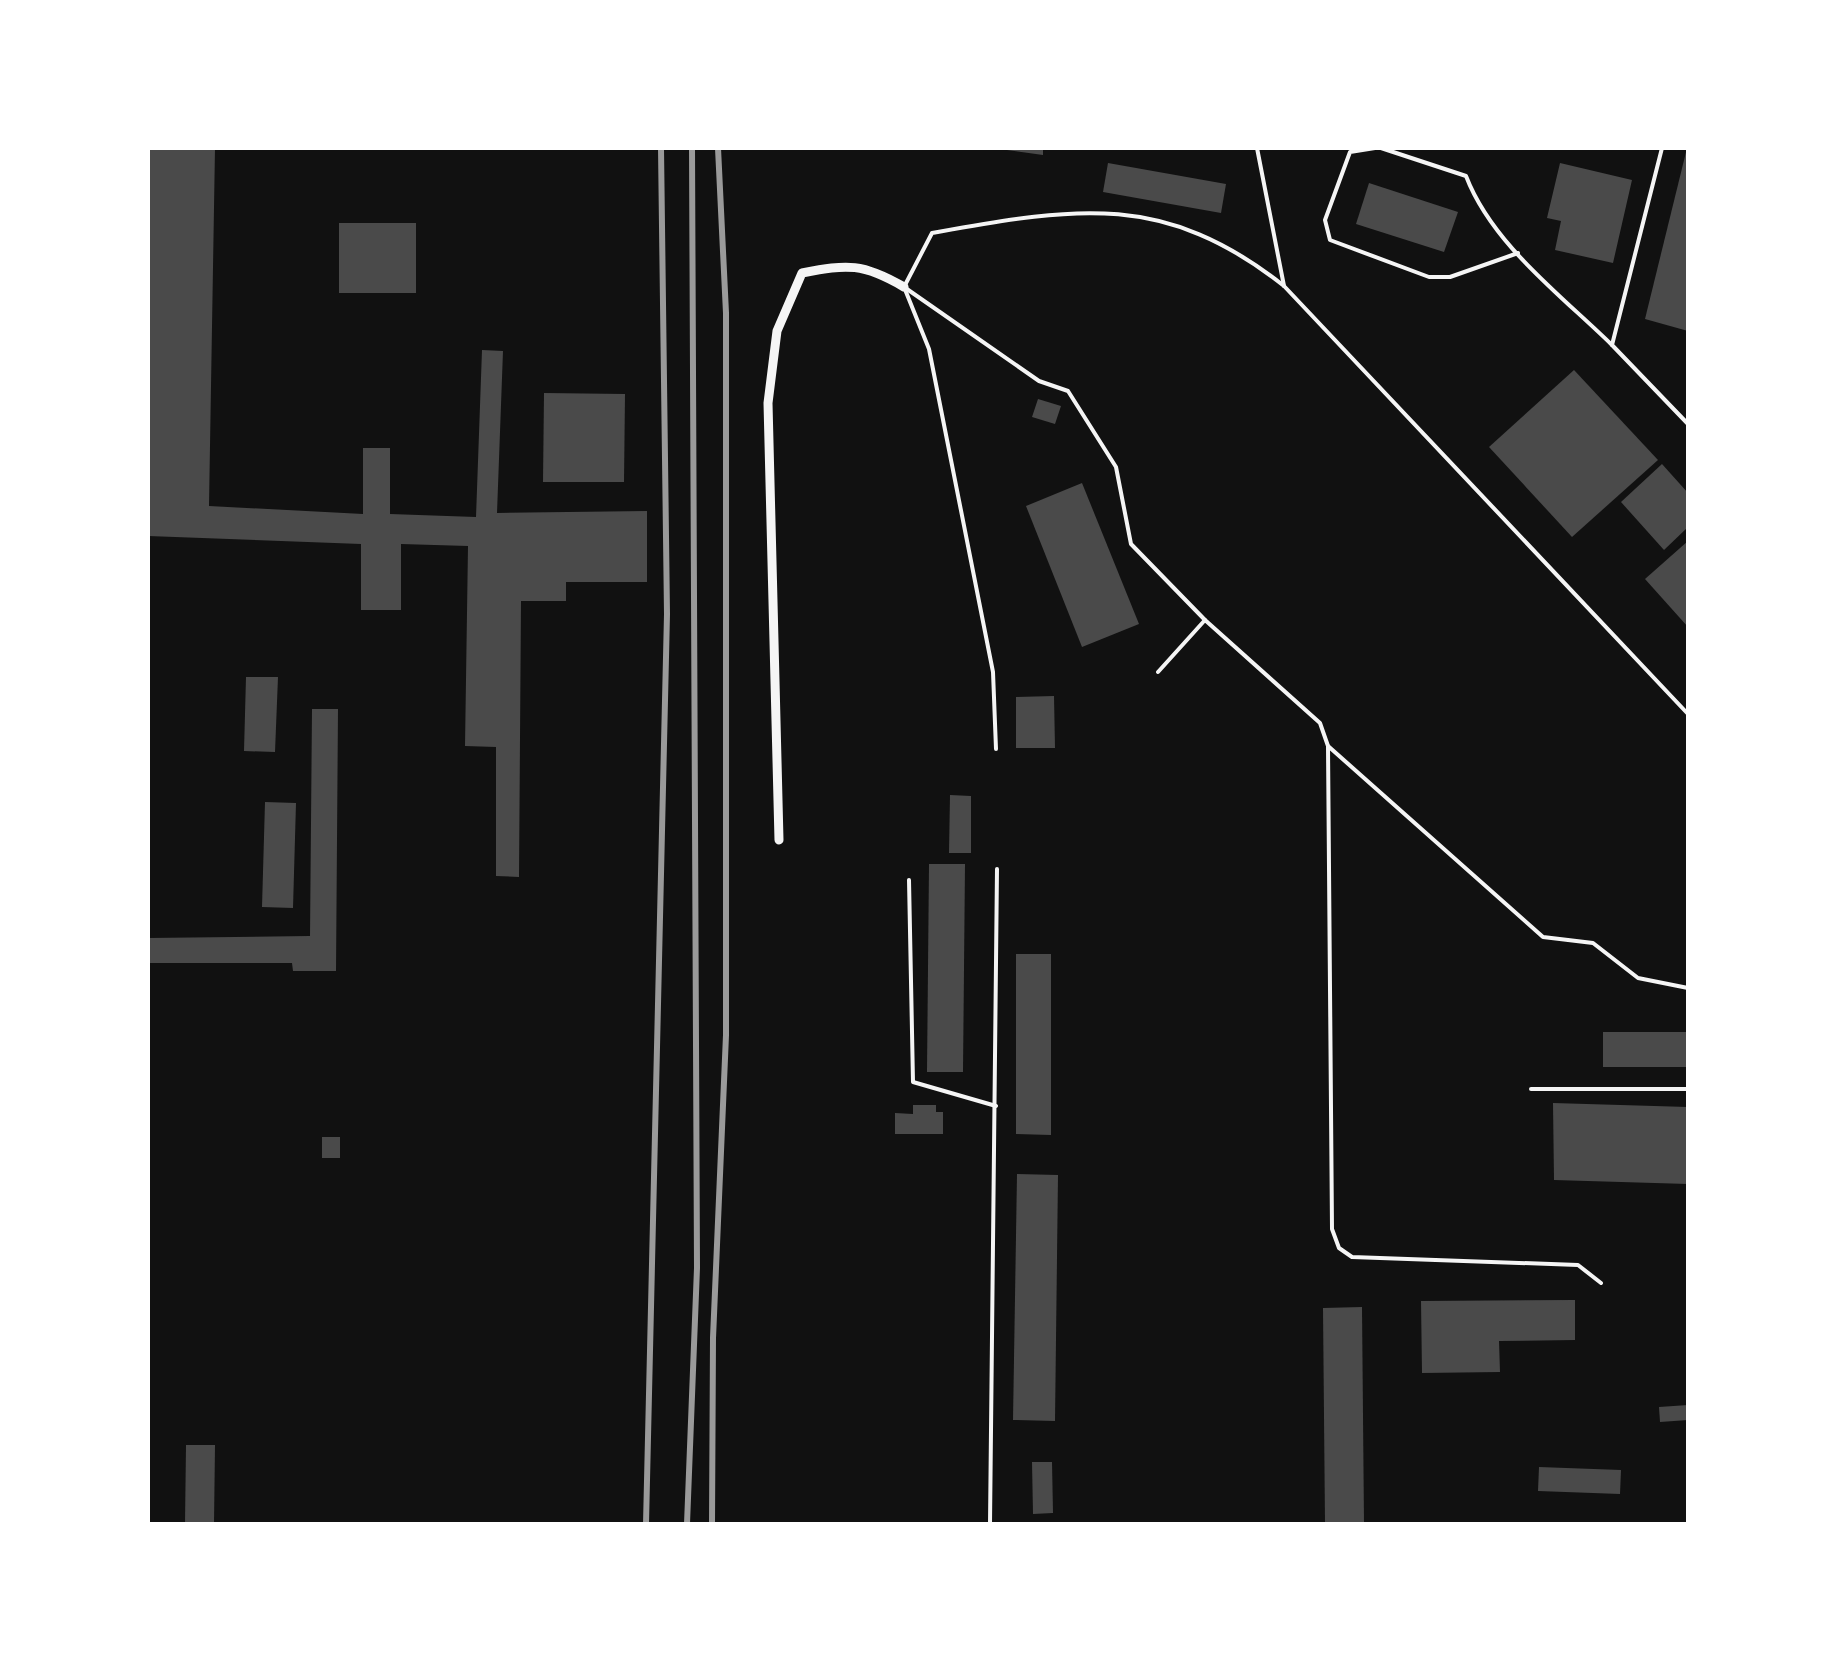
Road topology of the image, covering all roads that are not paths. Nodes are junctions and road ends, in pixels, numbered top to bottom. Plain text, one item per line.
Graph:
1 (1257, 148) edge
2 (1378, 148) edge
3 (1662, 148) edge
4 (1518, 252) junction
5 (1284, 286) junction
6 (904, 287) junction
7 (1612, 344) junction
8 (1688, 424) edge
9 (1206, 620) junction
10 (1158, 672) dead end
11 (1688, 714) edge
12 (1328, 746) junction
13 (996, 749) dead end
14 (778, 840) dead end
15 (998, 868) dead end
16 (909, 880) dead end
17 (1688, 988) edge
18 (1531, 1089) dead end
19 (1688, 1089) edge
20 (996, 1106) junction
21 (1600, 1283) dead end
22 (990, 1524) edge

1 - 5 lane
2 - 4 lane
2 - 4 lane
3 - 7 lane
4 - 7 lane
5 - 6 lane
5 - 11 lane
6 - 9 lane
6 - 13 lane
6 - 14 street
7 - 8 lane
9 - 10 lane
9 - 12 lane
12 - 17 lane
12 - 21 lane
15 - 20 lane
16 - 20 lane
18 - 19 lane
20 - 22 lane

